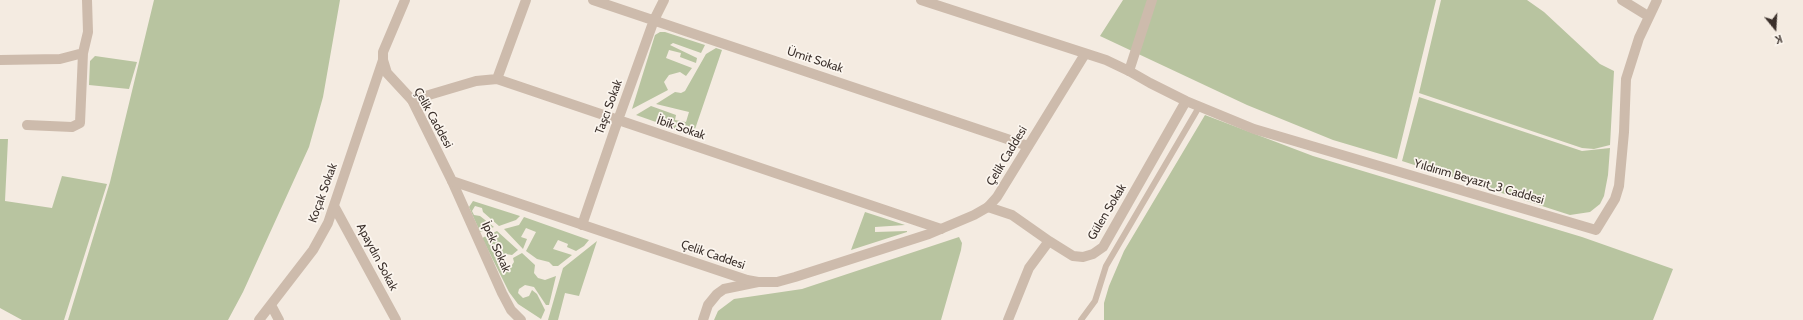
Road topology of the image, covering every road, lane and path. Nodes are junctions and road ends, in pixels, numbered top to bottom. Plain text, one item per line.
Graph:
1 (87, 0) edge
2 (405, 0) edge
3 (526, 0) edge
4 (593, 0) edge
5 (664, 0) edge
6 (1152, 0) edge
7 (1622, 0) edge
8 (1657, 0) edge
9 (927, 1) edge
10 (1648, 16) junction
11 (654, 20) junction
12 (83, 53) junction
13 (1085, 54) junction
14 (0, 60) edge
15 (383, 60) junction
16 (1129, 71) junction
17 (497, 79) junction
18 (412, 100) junction
19 (1186, 101) junction
20 (1199, 107) junction
21 (618, 120) junction
22 (27, 125) dead end
23 (1028, 146) junction
24 (452, 181) junction
25 (334, 206) junction
26 (988, 207) junction
27 (582, 225) junction
28 (941, 229) junction
29 (1049, 241) junction
30 (758, 282) junction
31 (271, 305) junction
32 (259, 320) edge
33 (279, 320) edge
34 (396, 320) edge
35 (520, 320) edge
36 (703, 320) edge
37 (1008, 320) edge
38 (1081, 320) edge

1 - 12 street
2 - 15 street
3 - 17 street
4 - 11 street, Ümit Sokak
5 - 11 street, Taşcı Sokak
6 - 16 street
7 - 10 street
8 - 10 street, Yıldırım Beyazıt_3 Caddesi
9 - 13 street, Yıldırım Beyazıt_3 Caddesi
10 - 20 street, Yıldırım Beyazıt_3 Caddesi
11 - 21 street, Taşcı Sokak
11 - 23 street, Ümit Sokak
12 - 14 street
12 - 22 street
13 - 16 street, Yıldırım Beyazıt_3 Caddesi
13 - 23 street, Çelik Caddesi
15 - 18 street, Çelik Caddesi
15 - 25 street, Koçak Sokak
16 - 19 street, Yıldırım Beyazıt_3 Caddesi
17 - 18 street, İbik Sokak
17 - 21 street, İbik Sokak
18 - 24 street, Çelik Caddesi
19 - 20 street, Yıldırım Beyazıt_3 Caddesi
19 - 29 street, Gülen Sokak
20 - 38 lane
21 - 27 street, Taşcı Sokak
21 - 28 street, İbik Sokak
23 - 26 street, Çelik Caddesi
24 - 27 street, Çelik Caddesi
24 - 35 street, İpek Sokak
25 - 31 street, Koçak Sokak
25 - 34 street, Apaydın Sokak
26 - 28 street, Çelik Caddesi
26 - 29 street, Gülen Sokak
27 - 30 street, Çelik Caddesi
28 - 30 street, Çelik Caddesi
29 - 37 street
30 - 36 street
31 - 32 street, Koçak Sokak
31 - 33 street

